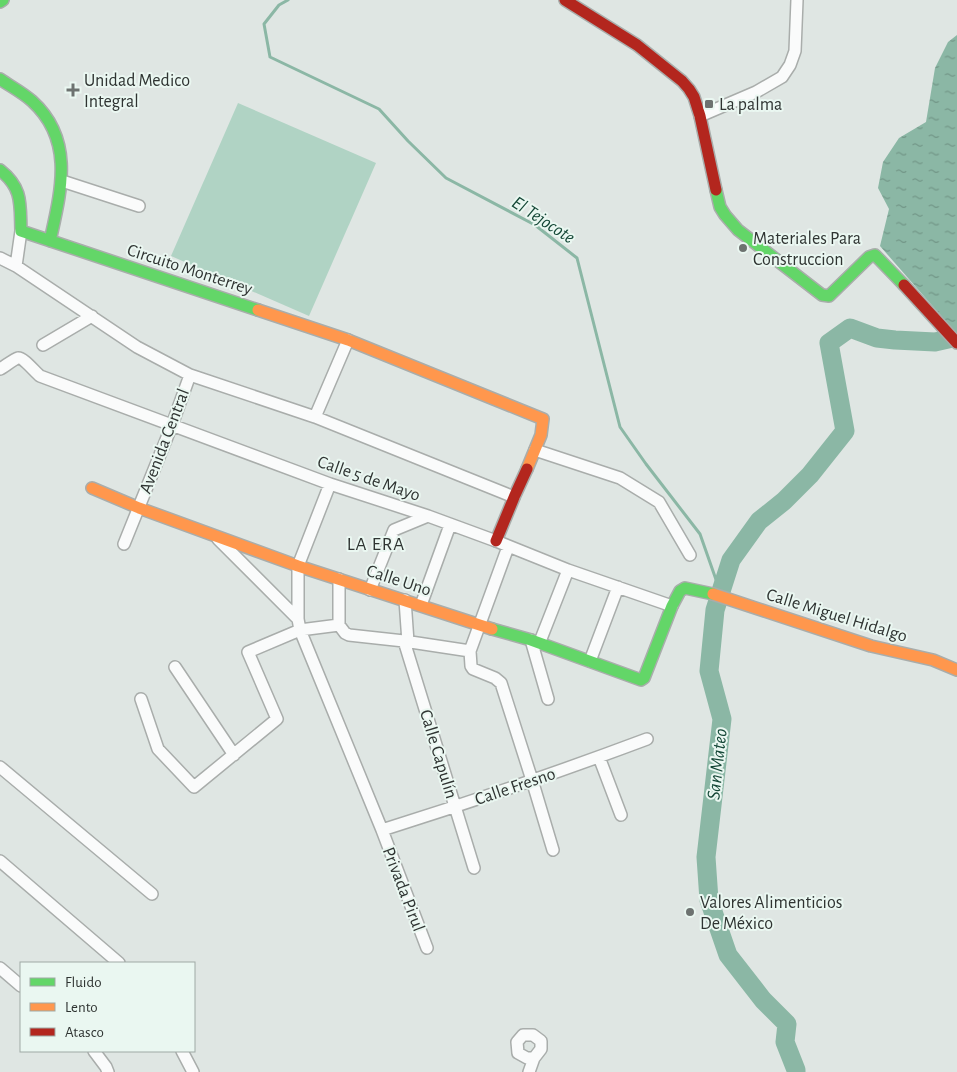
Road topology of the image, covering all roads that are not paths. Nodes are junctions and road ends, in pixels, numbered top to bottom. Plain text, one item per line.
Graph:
1 (565, 0) edge
2 (795, 0) edge
3 (0, 79) edge
4 (700, 116) junction
5 (0, 170) edge
6 (62, 181) junction
7 (138, 206) dead end
8 (21, 231) junction
9 (50, 241) junction
10 (0, 258) edge
11 (16, 266) junction
12 (92, 316) junction
13 (348, 340) junction
14 (957, 343) edge
15 (43, 345) dead end
16 (7, 363) edge
17 (190, 375) junction
18 (315, 417) junction
19 (172, 425) junction
20 (536, 450) junction
21 (330, 484) junction
22 (92, 488) dead end
23 (514, 497) junction
24 (138, 508) junction
25 (428, 516) junction
26 (450, 525) junction
27 (215, 536) junction
28 (496, 542) junction
29 (124, 544) dead end
30 (508, 547) junction
31 (690, 555) dead end
32 (298, 566) junction
33 (568, 570) junction
34 (339, 579) junction
35 (618, 587) junction
36 (370, 590) junction
37 (405, 600) junction
38 (421, 605) junction
39 (672, 606) junction
40 (299, 625) junction
41 (480, 625) junction
42 (339, 626) junction
43 (406, 641) junction
44 (535, 642) junction
45 (470, 651) junction
46 (590, 661) junction
47 (175, 667) dead end
48 (957, 670) edge
49 (140, 699) dead end
50 (548, 699) dead end
51 (647, 739) dead end
52 (234, 755) junction
53 (599, 757) junction
54 (0, 766) edge
55 (532, 780) junction
56 (455, 807) junction
57 (622, 815) dead end
58 (382, 830) junction
59 (553, 850) dead end
60 (0, 861) edge
61 (474, 868) dead end
62 (152, 894) dead end
63 (427, 948) dead end
64 (118, 962) edge
65 (0, 968) edge
66 (20, 985) edge
67 (95, 1052) edge
68 (183, 1052) edge
69 (534, 1058) dead end
70 (108, 1072) edge
71 (193, 1072) edge
72 (529, 1072) edge

1 - 4 street
2 - 4 street
3 - 6 street
4 - 14 street
5 - 8 street
6 - 7 street
6 - 9 street
8 - 9 street, Circuito Monterrey
8 - 11 street
9 - 13 street, Circuito Monterrey
10 - 11 street
11 - 12 street
12 - 15 street
12 - 17 street
13 - 18 street
13 - 20 street, Circuito Monterrey
16 - 19 street, Calle 5 de Mayo
17 - 18 street
17 - 19 street, Avenida Central
18 - 23 street
19 - 21 street, Calle 5 de Mayo
19 - 24 street, Avenida Central
20 - 23 street, Circuito Monterrey
20 - 31 street
21 - 25 street, Calle 5 de Mayo
21 - 32 street
22 - 24 street, Calle Uno
23 - 28 street, Circuito Monterrey
24 - 27 street, Calle Uno
24 - 29 street, Avenida Central
25 - 26 street, Calle 5 de Mayo
25 - 36 street
26 - 28 street, Calle 5 de Mayo
26 - 38 street
27 - 32 street, Calle Uno
27 - 40 street
28 - 30 street, Calle 5 de Mayo
30 - 33 street, Calle 5 de Mayo
30 - 41 street
32 - 34 street, Calle Uno
32 - 40 street
33 - 35 street, Calle 5 de Mayo
33 - 44 street
34 - 36 street, Calle Uno
34 - 42 street
35 - 39 street, Calle 5 de Mayo
35 - 46 street
36 - 37 street, Calle Uno
37 - 38 street, Calle Uno
37 - 43 street, Calle Capulín
38 - 41 street, Calle Uno
39 - 46 street, Calle Uno
39 - 48 street, Calle Miguel Hidalgo
40 - 42 street
40 - 52 street
40 - 58 street
41 - 44 street, Calle Uno
41 - 45 street
42 - 43 street
43 - 45 street
43 - 56 street, Calle Capulín
44 - 46 street, Calle Uno
44 - 50 street
45 - 55 street
47 - 52 street
49 - 52 street
51 - 53 street, Calle Fresno
53 - 55 street, Calle Fresno
53 - 57 street
54 - 62 street
55 - 56 street, Calle Fresno
55 - 59 street
56 - 58 street, Calle Fresno
56 - 61 street, Calle Capulín
58 - 63 street, Privada Pirul
60 - 64 street
65 - 66 street
67 - 70 street
68 - 71 street
69 - 72 street

